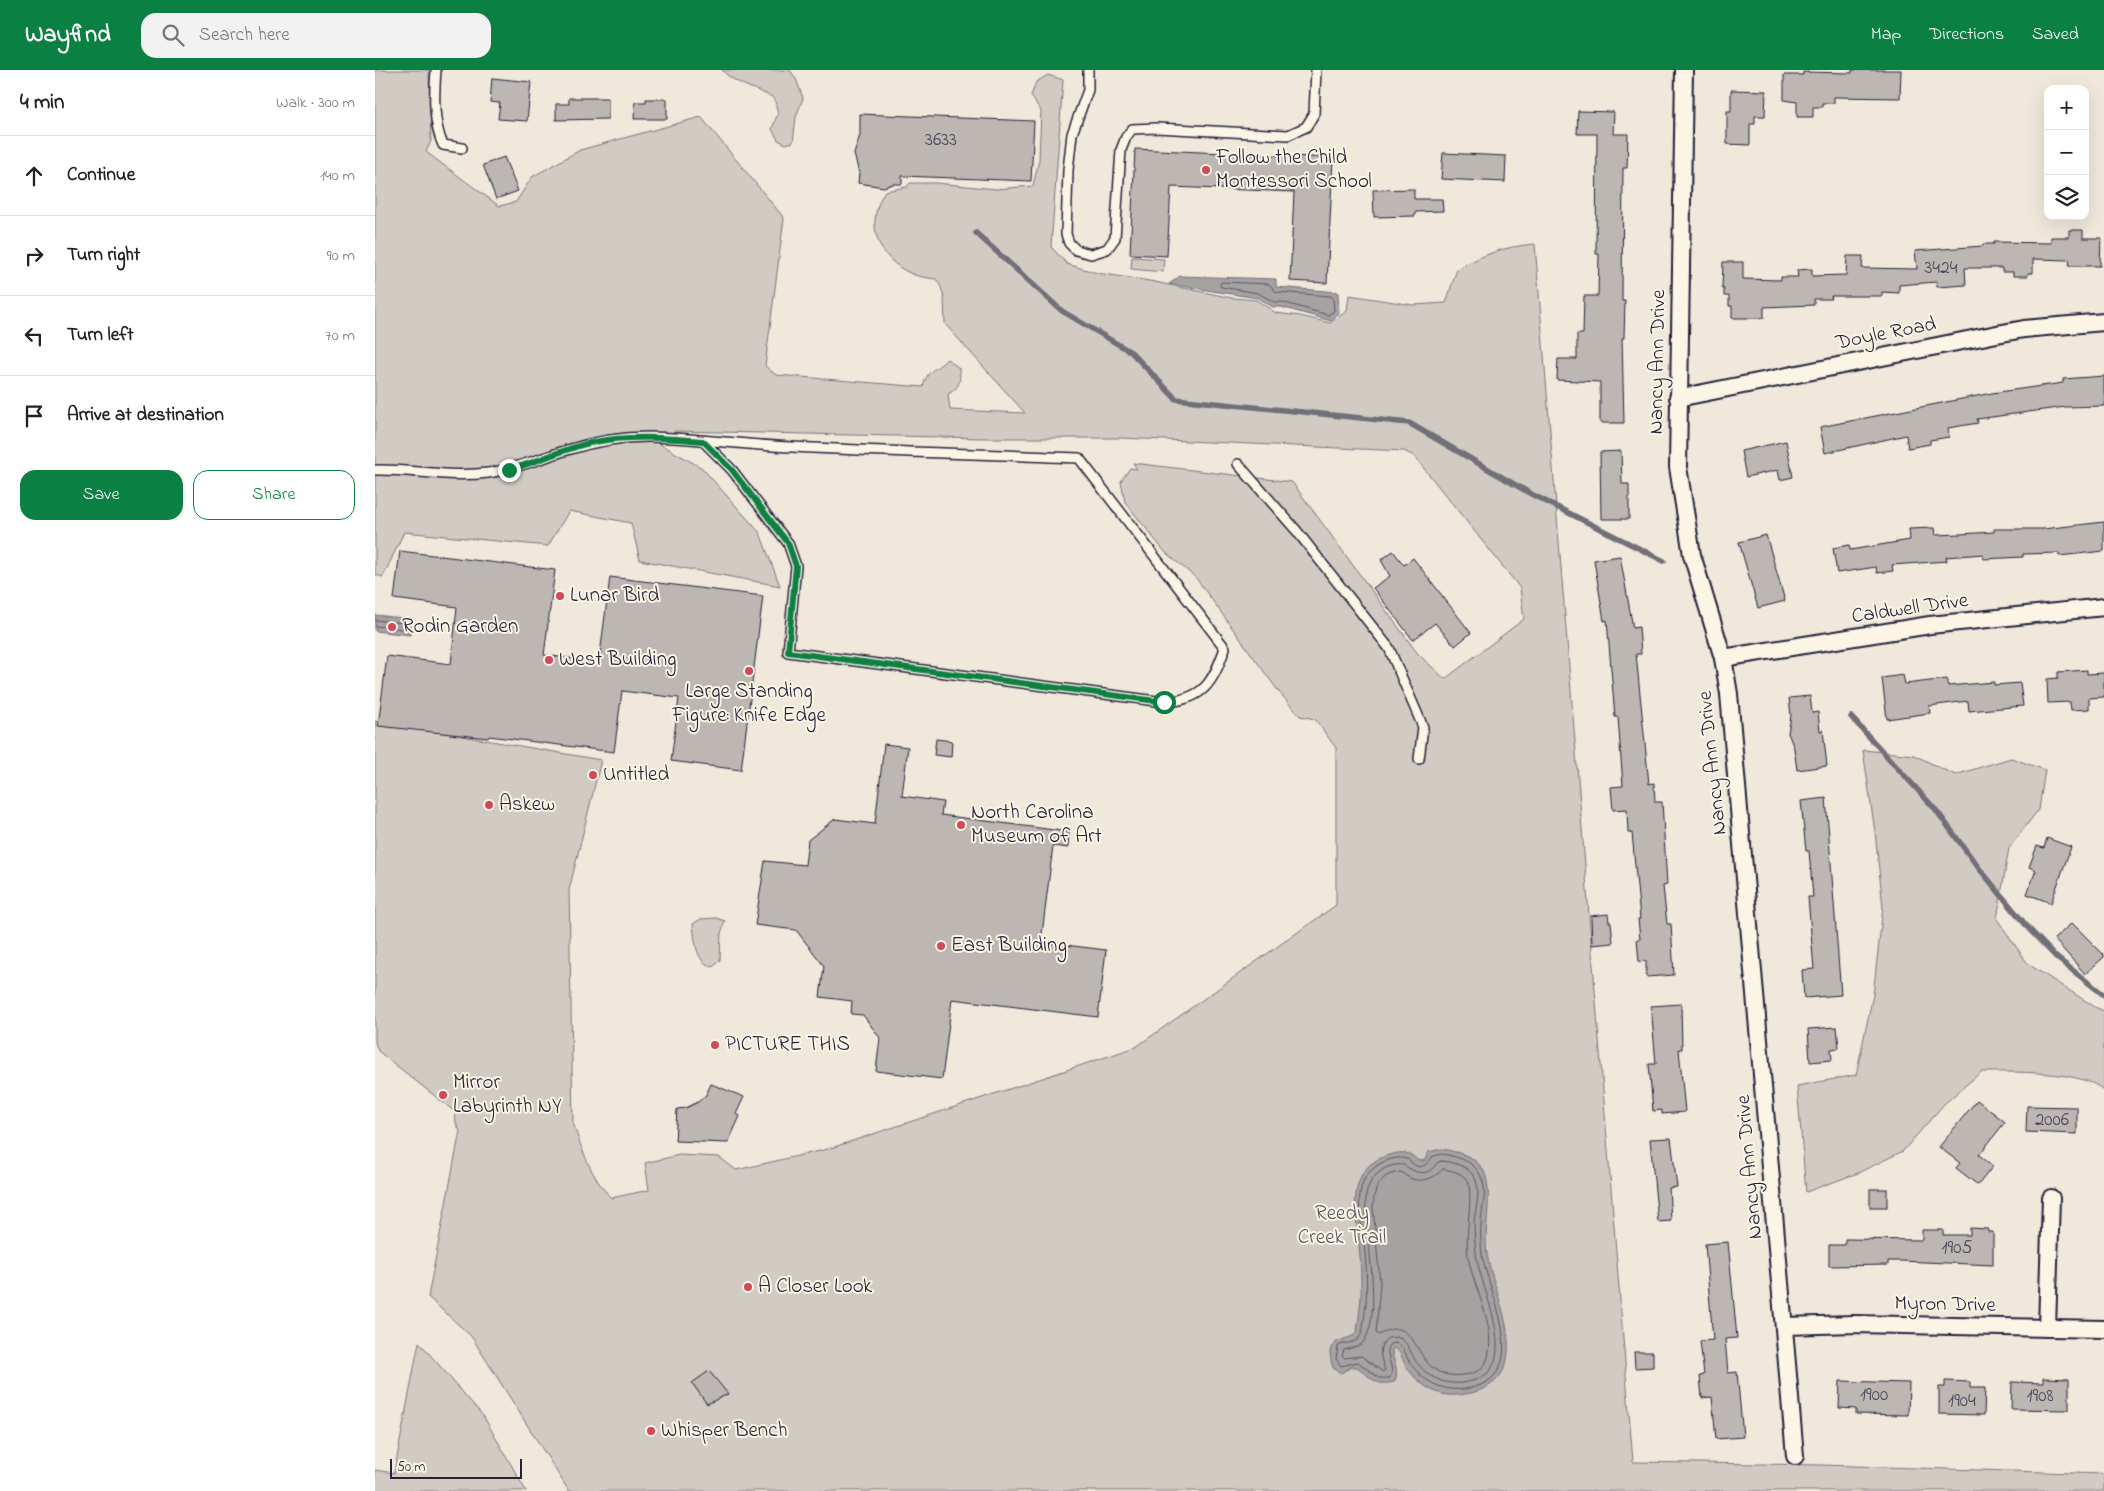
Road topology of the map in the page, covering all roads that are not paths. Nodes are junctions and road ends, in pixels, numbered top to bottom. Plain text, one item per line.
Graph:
1 (436, 70) edge
2 (1088, 70) edge
3 (1315, 70) edge
4 (1684, 70) edge
5 (462, 148) dead end
6 (2104, 322) edge
7 (1678, 398) junction
8 (703, 441) junction
9 (1238, 464) dead end
10 (375, 470) edge
11 (2104, 607) edge
12 (1723, 658) junction
13 (1419, 759) dead end
14 (2051, 1198) dead end
15 (1785, 1326) junction
16 (2047, 1328) junction
17 (2104, 1329) edge
18 (1795, 1456) dead end

1 - 5 lane
2 - 3 lane
4 - 7 street, Nancy Ann Drive
6 - 7 street, Doyle Road
7 - 12 street, Nancy Ann Drive
8 - 8 lane
8 - 10 lane
9 - 13 lane
11 - 12 street, Caldwell Drive
12 - 15 street, Nancy Ann Drive
14 - 16 street
15 - 16 street, Myron Drive
15 - 18 street, Nancy Ann Drive
16 - 17 street, Myron Drive

